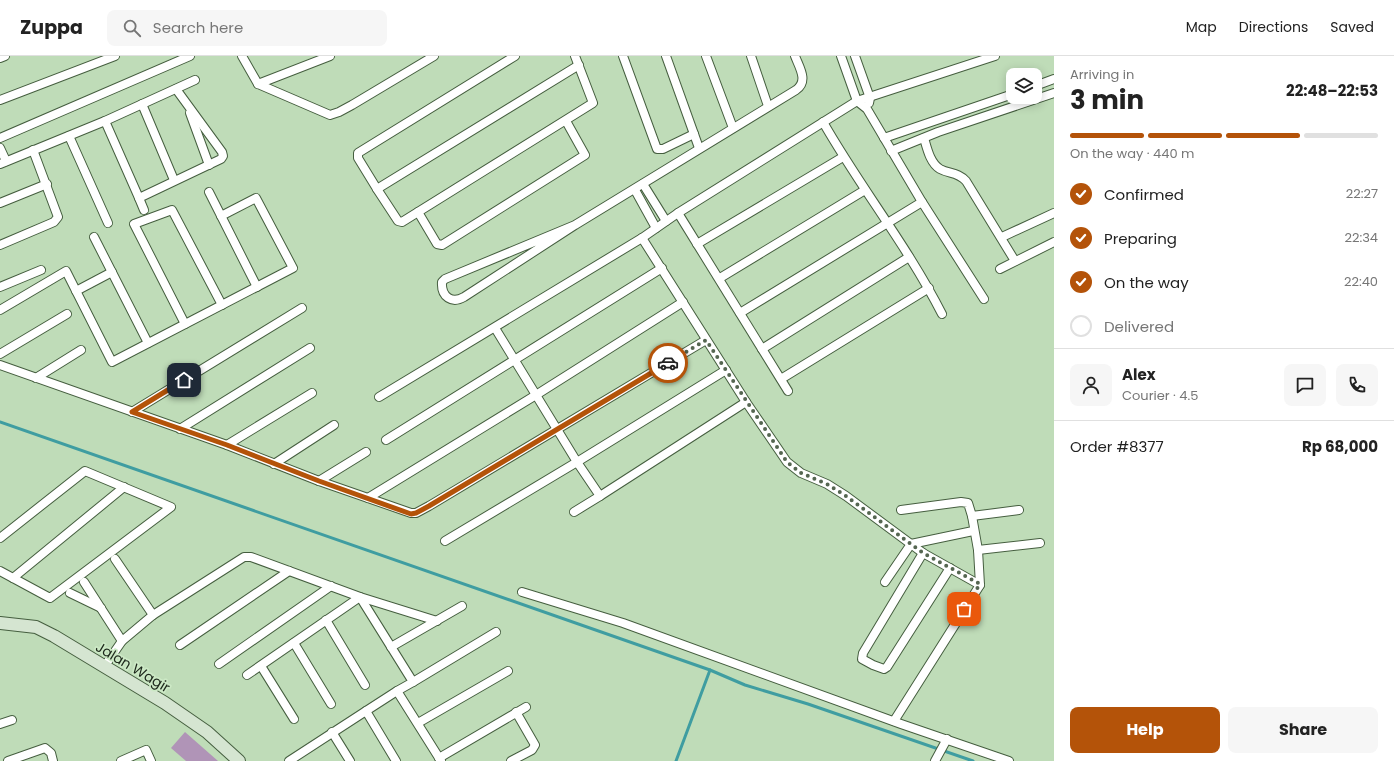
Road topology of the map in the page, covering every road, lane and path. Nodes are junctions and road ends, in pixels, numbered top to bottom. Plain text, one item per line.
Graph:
1 (4, 56) edge
2 (114, 56) edge
3 (190, 56) edge
4 (242, 56) edge
5 (330, 56) edge
6 (434, 56) edge
7 (515, 56) edge
8 (576, 56) edge
9 (623, 56) edge
10 (666, 56) edge
11 (706, 56) edge
12 (751, 56) edge
13 (795, 56) edge
14 (841, 56) edge
15 (856, 56) edge
16 (995, 56) edge
17 (0, 58) edge
18 (579, 65) junction
19 (1054, 79) edge
20 (195, 80) dead end
21 (1042, 83) edge
22 (258, 84) junction
23 (176, 89) junction
24 (1054, 92) edge
25 (1006, 96) edge
26 (870, 98) junction
27 (0, 100) edge
28 (857, 101) junction
29 (142, 104) junction
30 (186, 104) junction
31 (768, 106) junction
32 (867, 109) junction
33 (105, 121) junction
34 (566, 121) junction
35 (823, 122) junction
36 (733, 128) junction
37 (694, 134) junction
38 (69, 136) junction
39 (0, 138) edge
40 (884, 138) junction
41 (924, 138) junction
42 (0, 148) edge
43 (699, 148) junction
44 (33, 150) junction
45 (891, 151) junction
46 (843, 157) junction
47 (3, 162) edge
48 (209, 164) junction
49 (174, 180) junction
50 (47, 184) junction
51 (643, 184) junction
52 (377, 189) junction
53 (635, 190) junction
54 (865, 190) junction
55 (209, 192) dead end
56 (139, 198) junction
57 (922, 202) junction
58 (0, 203) edge
59 (144, 210) dead end
60 (418, 212) junction
61 (678, 213) junction
62 (1054, 213) edge
63 (221, 216) junction
64 (666, 221) junction
65 (108, 224) dead end
66 (887, 224) junction
67 (575, 225) junction
68 (656, 228) junction
69 (94, 237) dead end
70 (1002, 237) junction
71 (642, 238) junction
72 (1054, 242) edge
73 (698, 244) junction
74 (0, 245) edge
75 (909, 257) junction
76 (1015, 261) junction
77 (662, 268) junction
78 (1000, 269) dead end
79 (41, 270) dead end
80 (112, 272) junction
81 (720, 278) junction
82 (0, 287) edge
83 (257, 287) junction
84 (929, 288) junction
85 (76, 291) junction
86 (984, 299) dead end
87 (683, 302) junction
88 (222, 305) junction
89 (302, 308) dead end
90 (0, 310) edge
91 (740, 313) junction
92 (67, 314) dead end
93 (942, 314) dead end
94 (185, 324) junction
95 (495, 328) junction
96 (706, 340) junction
97 (148, 343) junction
98 (310, 348) dead end
99 (762, 349) junction
100 (81, 350) dead end
101 (0, 354) edge
102 (515, 361) junction
103 (0, 365) edge
104 (726, 370) junction
105 (36, 378) junction
106 (781, 379) junction
107 (788, 391) dead end
108 (312, 393) dead end
109 (536, 395) junction
110 (379, 397) dead end
111 (746, 402) junction
112 (132, 412) junction
113 (334, 425) dead end
114 (180, 429) junction
115 (556, 429) junction
116 (386, 440) dead end
117 (227, 445) junction
118 (366, 452) dead end
119 (577, 462) junction
120 (274, 464) junction
121 (319, 481) junction
122 (124, 487) junction
123 (600, 496) junction
124 (368, 498) junction
125 (901, 510) dead end
126 (1018, 510) dead end
127 (574, 512) dead end
128 (972, 516) junction
129 (973, 531) junction
130 (0, 538) edge
131 (445, 541) dead end
132 (1040, 543) dead end
133 (911, 544) junction
134 (978, 550) junction
135 (923, 553) junction
136 (115, 560) dead end
137 (950, 568) junction
138 (289, 571) junction
139 (2, 575) edge
140 (13, 578) junction
141 (84, 582) dead end
142 (885, 582) dead end
143 (980, 584) junction
144 (331, 586) junction
145 (522, 592) dead end
146 (70, 593) dead end
147 (360, 597) junction
148 (462, 606) dead end
149 (101, 608) junction
150 (153, 615) junction
151 (326, 620) junction
152 (436, 621) junction
153 (0, 623) edge
154 (496, 632) dead end
155 (122, 641) junction
156 (294, 643) junction
157 (180, 645) dead end
158 (392, 648) junction
159 (219, 664) dead end
160 (104, 666) junction
161 (261, 666) junction
162 (508, 671) dead end
163 (247, 675) dead end
164 (412, 682) junction
165 (365, 685) dead end
166 (397, 691) junction
167 (331, 704) dead end
168 (526, 707) dead end
169 (366, 711) junction
170 (516, 712) junction
171 (294, 719) dead end
172 (12, 720) dead end
173 (894, 721) junction
174 (418, 723) junction
175 (0, 724) edge
176 (332, 732) junction
177 (946, 741) junction
178 (440, 760) edge
179 (936, 760) edge
180 (8, 761) edge
181 (54, 761) edge
182 (121, 761) edge
183 (151, 761) edge
184 (239, 761) edge
185 (289, 761) edge
186 (350, 761) edge
187 (396, 761) edge
188 (511, 761) edge
189 (1010, 761) edge

1 - 17 street
2 - 27 street
3 - 39 street
4 - 22 street
5 - 22 street
6 - 22 street
7 - 52 street
8 - 18 street
9 - 37 street
10 - 37 street
11 - 36 street
12 - 31 street
13 - 31 street
14 - 28 street
15 - 26 street
16 - 26 street
18 - 34 street
18 - 52 street
19 - 21 street
20 - 23 street
23 - 29 street
23 - 30 street
24 - 41 street
25 - 40 street
26 - 28 street
26 - 32 street
28 - 32 street
28 - 35 street
29 - 33 street
29 - 49 street
30 - 48 street
30 - 48 street
31 - 36 street
32 - 40 street
33 - 38 street
33 - 56 street
34 - 60 street
34 - 60 street
35 - 46 street
35 - 61 street
36 - 43 street
37 - 43 street
38 - 44 street
38 - 65 street
40 - 45 street
41 - 45 street
41 - 70 street
42 - 47 street
43 - 51 street
44 - 47 street
44 - 50 street
45 - 57 street
46 - 54 street
46 - 73 street
48 - 49 street
49 - 56 street
50 - 58 street
50 - 74 street
51 - 53 street
51 - 64 street
52 - 60 street
53 - 67 street
53 - 68 street
54 - 66 street
54 - 81 street
55 - 63 street
56 - 59 street
57 - 66 street
57 - 86 street
61 - 64 street
61 - 73 street
62 - 70 street
63 - 83 street
63 - 83 street
64 - 68 street
66 - 75 street
66 - 91 street
67 - 67 street
68 - 71 street
69 - 80 street
70 - 76 street
71 - 77 street
71 - 95 street
72 - 76 street
73 - 81 street
75 - 84 street
75 - 99 street
76 - 78 street
77 - 87 street
77 - 102 street
79 - 82 street
80 - 85 street
80 - 97 street
81 - 91 street
83 - 88 street
84 - 93 street
84 - 106 street
85 - 90 street
85 - 97 street
87 - 96 street
87 - 109 street
88 - 94 street
88 - 94 street
89 - 112 street
91 - 99 street
92 - 101 street
94 - 97 street
95 - 102 street
95 - 110 street
96 - 104 street
96 - 115 street
98 - 114 street
99 - 106 street
100 - 105 street
102 - 109 street
102 - 116 street
103 - 105 street
104 - 111 street
104 - 119 street
105 - 112 street
106 - 107 street
108 - 117 street
109 - 115 street
109 - 124 street
111 - 123 street
111 - 133 street
112 - 114 street
113 - 120 street
114 - 117 street
115 - 119 street
115 - 124 street
117 - 120 street
118 - 121 street
119 - 123 street
119 - 131 street
120 - 121 street
121 - 124 street
122 - 130 street
122 - 140 street
122 - 140 street
123 - 127 street
125 - 128 street
126 - 128 street
128 - 129 street
129 - 133 street
129 - 134 street
132 - 134 street
133 - 135 street
133 - 142 street
134 - 143 street
135 - 137 street
135 - 137 street
136 - 150 street
137 - 143 street
138 - 144 street
138 - 150 street
138 - 157 street
139 - 140 street
141 - 149 street
143 - 173 street
144 - 147 street
144 - 159 street
145 - 173 street
146 - 149 street
147 - 151 street
147 - 152 street
147 - 158 street
148 - 152 street
149 - 155 street
150 - 155 street
151 - 156 street
151 - 165 street
152 - 158 street
153 - 160 street, Jalan Wagir
154 - 164 street
155 - 160 street
156 - 161 street
156 - 167 street
158 - 164 street
160 - 184 street, Jalan Wagir
161 - 163 street
161 - 171 street
162 - 174 street
164 - 166 street
166 - 169 street
166 - 174 street
168 - 170 street
169 - 176 street
169 - 187 street
170 - 178 street
170 - 188 street
172 - 175 street
173 - 177 street
174 - 178 street
176 - 185 street
176 - 186 street
177 - 179 street
177 - 189 street
180 - 181 street
182 - 183 street

